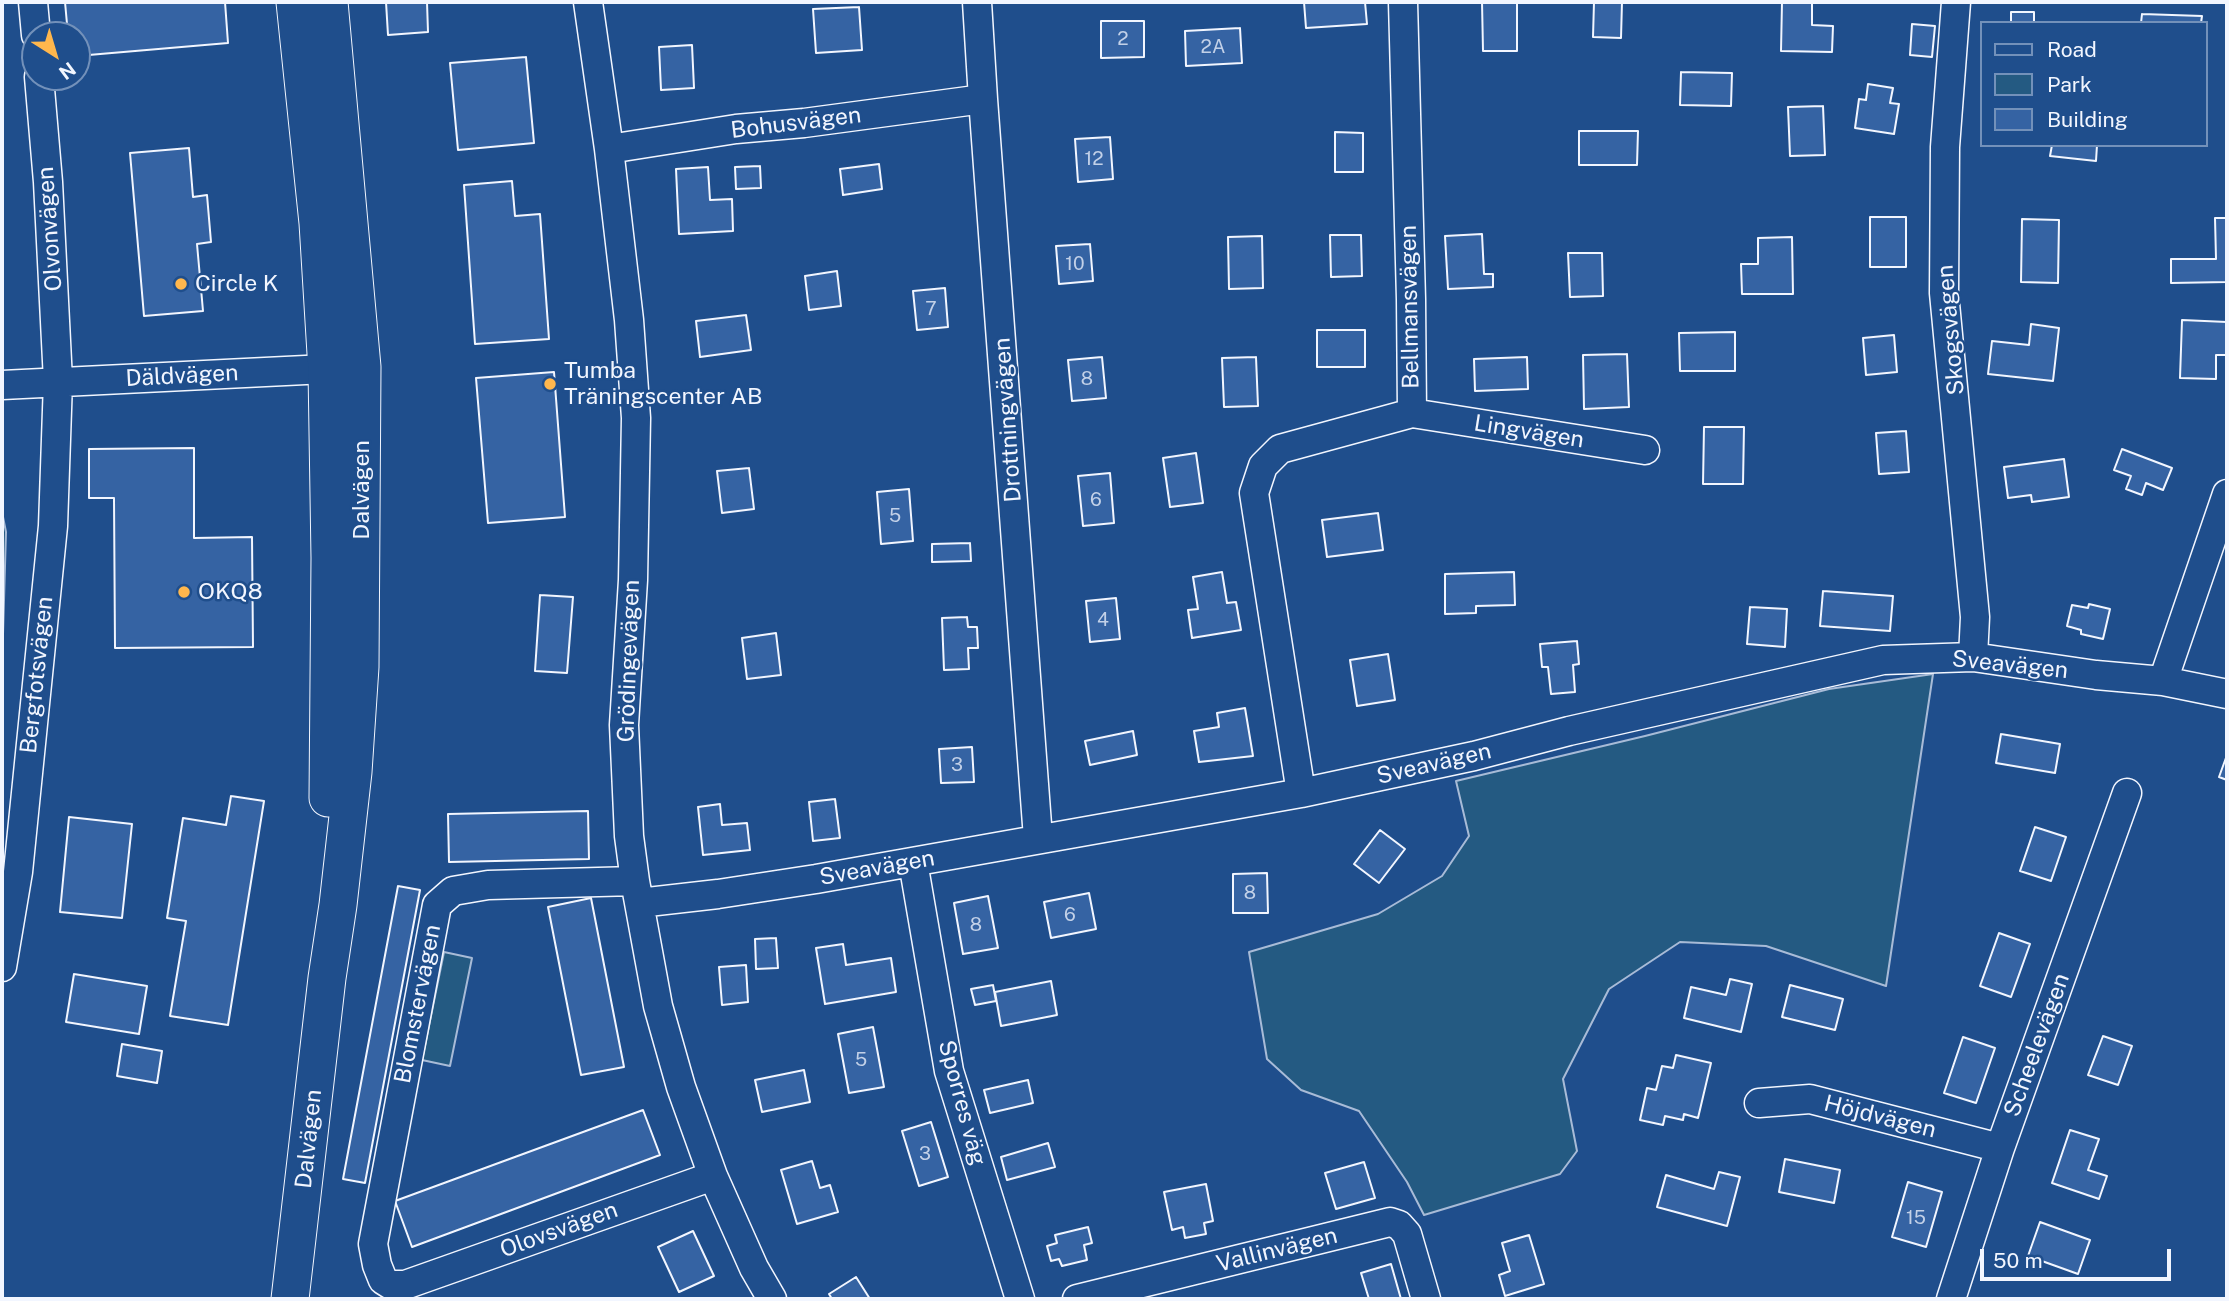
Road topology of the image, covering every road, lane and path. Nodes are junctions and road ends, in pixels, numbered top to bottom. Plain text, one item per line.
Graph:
1 (33, 2) edge
2 (295, 2) edge
3 (329, 2) edge
4 (588, 2) edge
5 (978, 2) edge
6 (1403, 2) edge
7 (1956, 2) edge
8 (35, 21) edge
9 (40, 91) edge
10 (983, 99) junction
11 (609, 149) junction
12 (362, 367) junction
13 (327, 370) junction
14 (58, 381) junction
15 (2, 385) edge
16 (1412, 414) junction
17 (1646, 450) dead end
18 (2227, 494) edge
19 (1973, 657) junction
20 (2163, 681) junction
21 (2227, 694) edge
22 (1301, 793) junction
23 (2127, 793) dead end
24 (1038, 838) junction
25 (914, 862) junction
26 (637, 892) junction
27 (2, 967) edge
28 (327, 978) junction
29 (1759, 1103) dead end
30 (2000, 1148) junction
31 (713, 1176) junction
32 (405, 1285) joint
33 (290, 1299) edge
34 (772, 1299) edge
35 (1020, 1299) edge
36 (1077, 1299) edge
37 (1426, 1299) edge
38 (1951, 1299) edge

1 - 8 street
2 - 13 main road, Dalvägen
3 - 12 main road, Dalvägen
4 - 11 street, Grödingevägen
5 - 10 street, Drottningvägen
6 - 16 street, Bellmansvägen
7 - 19 street, Skogsvägen
9 - 14 street, Olvonvägen
10 - 11 street, Bohusvägen
10 - 24 street, Drottningvägen
11 - 26 street, Grödingevägen
12 - 13 street, Däldvägen
12 - 28 main road, Dalvägen
13 - 14 street, Däldvägen
13 - 28 main road, Dalvägen
14 - 15 street, Däldvägen
14 - 27 street, Bergfotsvägen
16 - 17 street, Lingvägen
16 - 22 street, Bellmansvägen
18 - 20 street
19 - 20 street, Sveavägen
19 - 22 street, Sveavägen
20 - 21 street, Sveavägen
22 - 24 street, Sveavägen
23 - 30 street, Scheelevägen
24 - 25 street, Sveavägen
25 - 26 street, Sveavägen
25 - 35 street, Sporres väg
26 - 31 street, Grödingevägen
26 - 32 street, Blomstervägen
28 - 33 main road, Dalvägen
29 - 30 street, Höjdvägen
30 - 38 street, Scheelevägen
31 - 32 street, Olovsvägen
31 - 34 street, Grödingevägen
36 - 37 street, Vallinvägen

